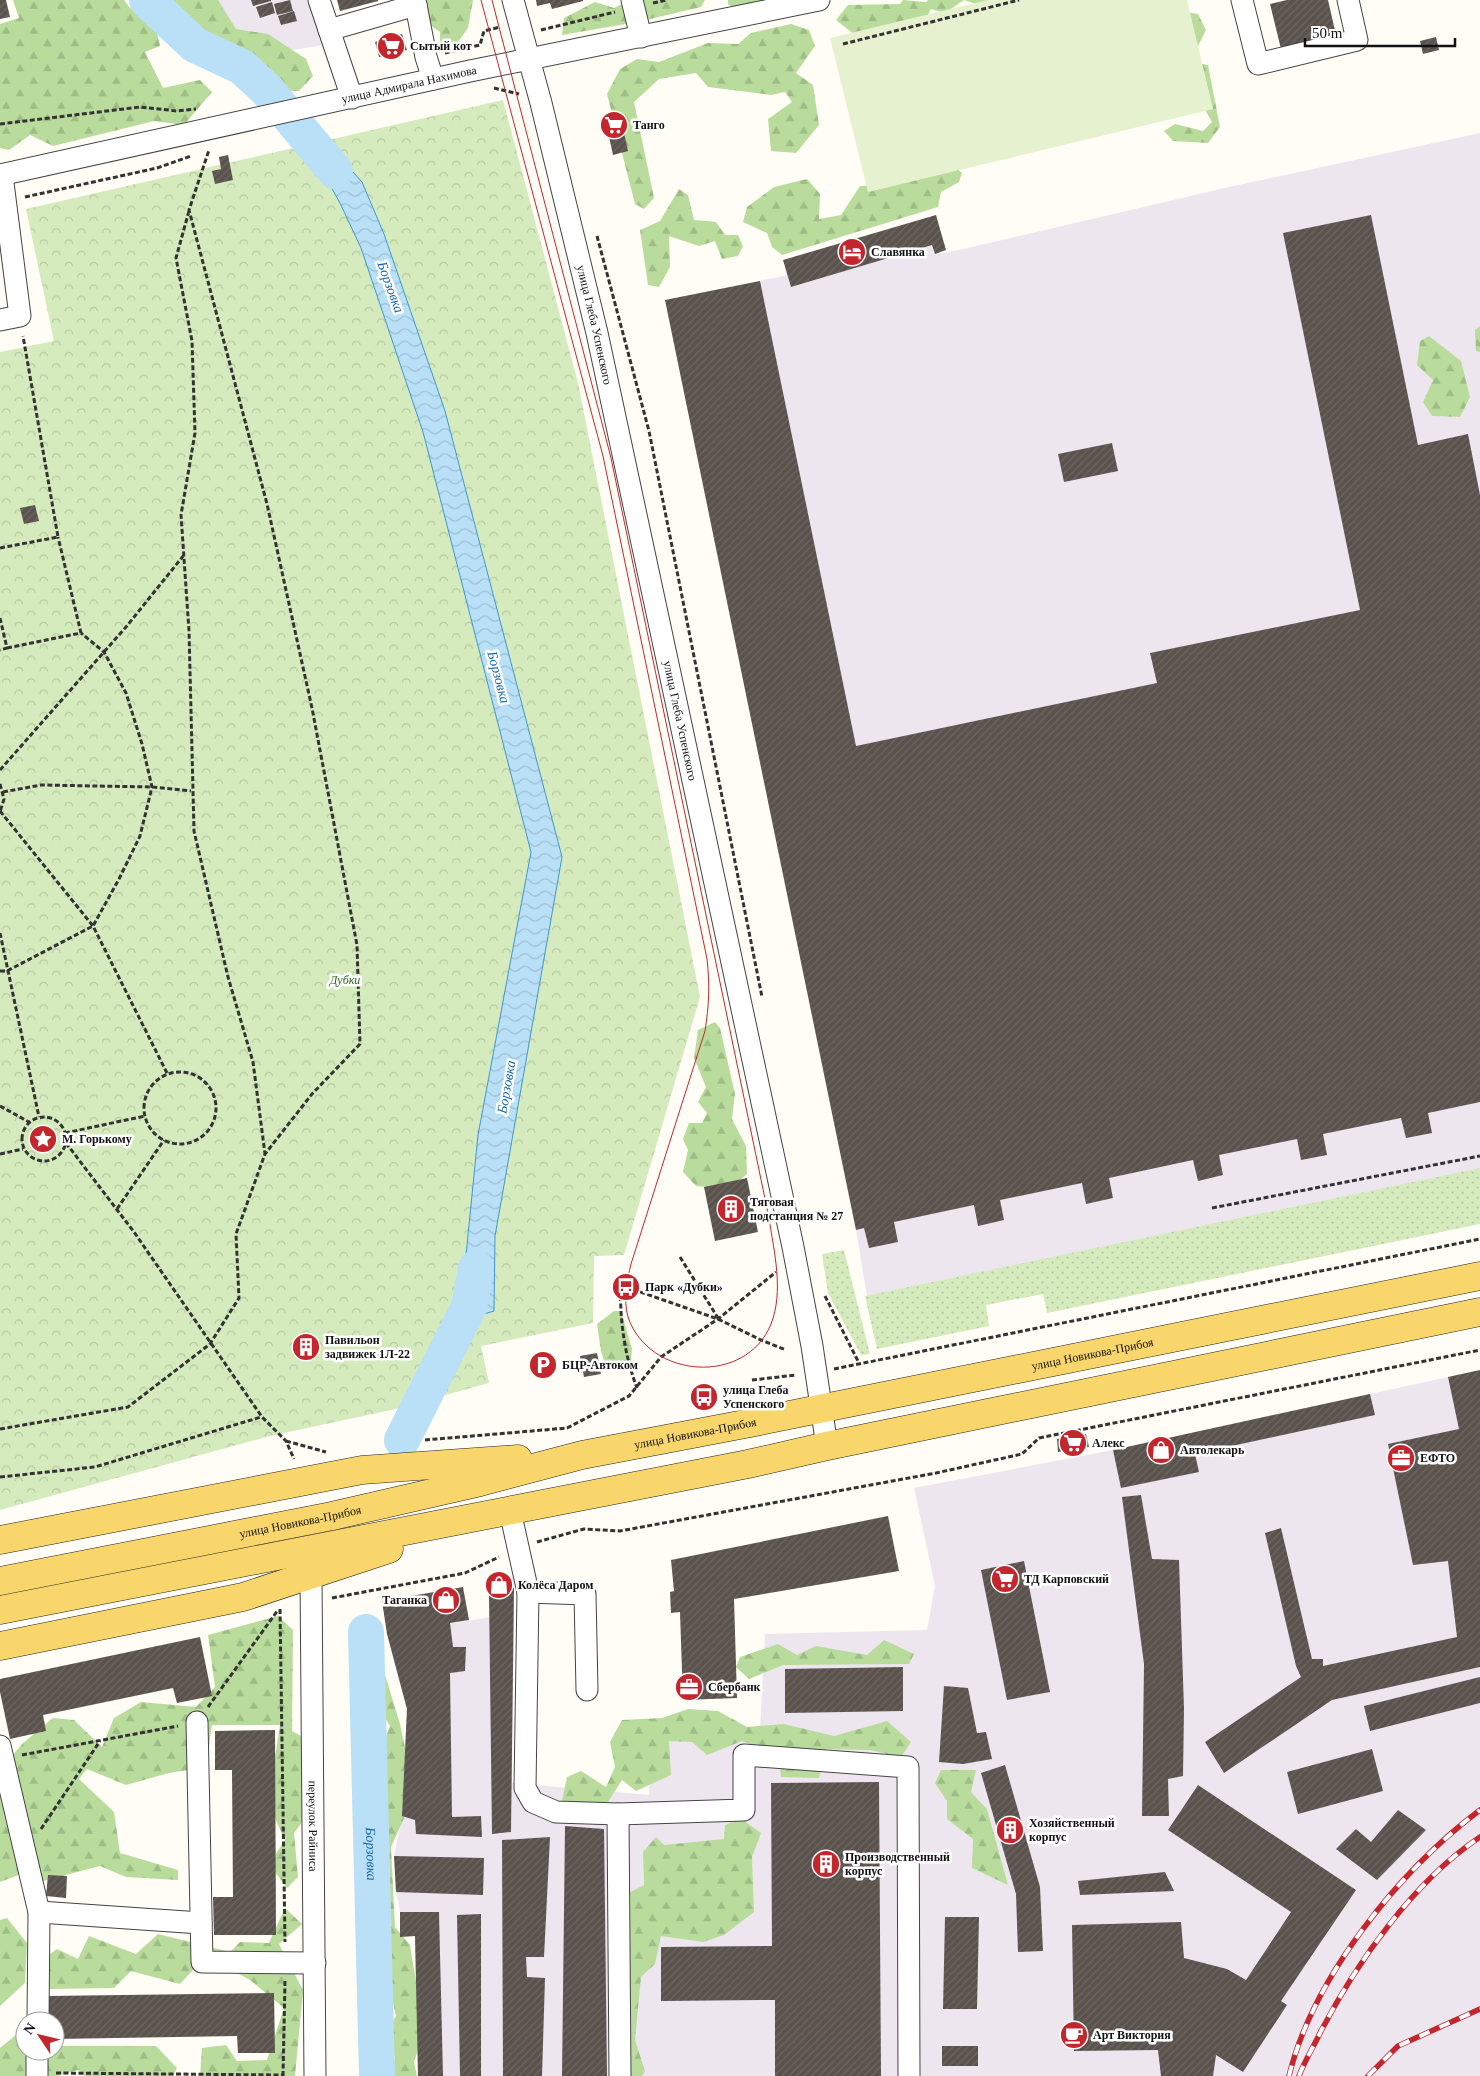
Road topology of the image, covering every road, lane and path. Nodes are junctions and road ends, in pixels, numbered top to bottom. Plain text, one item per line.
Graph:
1 (319, 0) edge
2 (513, 0) edge
3 (667, 0) edge
4 (819, 0) edge
5 (1019, 0) edge
6 (1242, 0) edge
7 (1348, 0) edge
8 (415, 3) edge
9 (633, 4) edge
10 (329, 30) junction
11 (641, 37) junction
12 (842, 44) dead end
13 (539, 58) junction
14 (433, 79) junction
15 (490, 87) dead end
16 (537, 91) junction
17 (352, 98) junction
18 (206, 108) dead end
19 (0, 124) edge
20 (201, 152) dead end
21 (192, 155) dead end
22 (1, 175) edge
23 (4, 201) junction
24 (189, 210) junction
25 (595, 229) dead end
26 (10, 318) edge
27 (58, 537) junction
28 (0, 548) edge
29 (184, 555) junction
30 (0, 618) edge
31 (81, 633) junction
32 (7, 648) junction
33 (0, 650) edge
34 (104, 652) junction
35 (0, 770) edge
36 (0, 784) edge
37 (152, 787) junction
38 (191, 791) junction
39 (3, 792) junction
40 (0, 812) edge
41 (93, 926) junction
42 (0, 933) edge
43 (7, 970) junction
44 (0, 971) edge
45 (764, 1004) dead end
46 (168, 1075) junction
47 (0, 1106) edge
48 (145, 1116) junction
49 (39, 1117) junction
50 (29, 1122) junction
51 (65, 1133) junction
52 (164, 1140) junction
53 (66, 1143) junction
54 (24, 1149) junction
55 (0, 1154) edge
56 (265, 1154) junction
57 (1480, 1156) edge
58 (1212, 1208) dead end
59 (118, 1209) junction
60 (1480, 1239) edge
61 (680, 1257) dead end
62 (776, 1272) dead end
63 (1480, 1276) edge
64 (621, 1281) dead end
65 (626, 1287) dead end
66 (824, 1295) dead end
67 (1480, 1312) edge
68 (718, 1319) junction
69 (210, 1344) junction
70 (786, 1350) dead end
71 (1480, 1350) edge
72 (637, 1388) junction
73 (821, 1408) junction
74 (262, 1417) junction
75 (0, 1430) edge
76 (422, 1440) dead end
77 (286, 1441) junction
78 (827, 1446) junction
79 (332, 1453) dead end
80 (582, 1455) junction
81 (296, 1465) dead end
82 (0, 1477) edge
83 (510, 1511) junction
84 (484, 1517) junction
85 (0, 1540) edge
86 (518, 1547) junction
87 (0, 1581) edge
88 (310, 1589) junction
89 (528, 1592) junction
90 (280, 1608) junction
91 (0, 1610) edge
92 (270, 1610) dead end
93 (0, 1646) edge
94 (586, 1690) dead end
95 (197, 1722) junction
96 (100, 1740) junction
97 (2, 1752) edge
98 (618, 1814) junction
99 (25, 1853) junction
100 (39, 1912) junction
101 (201, 1923) junction
102 (285, 1963) junction
103 (315, 1963) junction
104 (38, 2011) edge
105 (37, 2061) edge
106 (37, 2074) edge
107 (283, 2076) edge
108 (315, 2076) edge
109 (620, 2076) edge
110 (909, 2076) edge

1 - 10 street
2 - 13 street, улица Глеба Успенского
3 - 9 path
4 - 11 street, улица Адмирала Нахимова
5 - 12 path
6 - 7 street
8 - 10 street
8 - 14 street
9 - 11 street
9 - 13 path
10 - 17 street
11 - 13 street, улица Адмирала Нахимова
13 - 14 street, улица Адмирала Нахимова
13 - 16 street, улица Глеба Успенского
14 - 17 street, улица Адмирала Нахимова
15 - 16 path
16 - 73 street, улица Глеба Успенского
17 - 22 street, улица Адмирала Нахимова
18 - 19 path
20 - 24 path
21 - 23 path
22 - 23 street
23 - 26 street
24 - 29 path
24 - 56 path
25 - 45 path
26 - 27 path
27 - 28 path
27 - 31 path
29 - 34 path
29 - 38 path
30 - 32 path
31 - 32 path
31 - 34 path
32 - 33 path
34 - 35 path
34 - 37 path
36 - 39 path
37 - 38 path
37 - 39 path
37 - 41 path
38 - 56 path
39 - 40 path
40 - 41 path
41 - 43 path
41 - 46 path
42 - 43 path
43 - 44 path
43 - 49 path
46 - 48 path
46 - 52 path
47 - 50 path
48 - 51 path
48 - 52 path
49 - 50 path
49 - 51 path
50 - 54 path
51 - 53 path
52 - 59 path
53 - 54 path
53 - 59 path
54 - 55 path
56 - 69 path
57 - 58 path
59 - 69 path
60 - 66 path
61 - 68 path
62 - 68 path
63 - 73 main road, улица Новикова-Прибоя
64 - 72 path
65 - 68 path
67 - 78 main road
68 - 70 path
68 - 72 path
69 - 74 path
69 - 75 path
71 - 86 path
72 - 76 path
73 - 78 street, улица Глеба Успенского
73 - 80 main road, улица Новикова-Прибоя
74 - 77 path
74 - 82 path
77 - 79 path
77 - 81 path
78 - 83 main road
80 - 85 main road
80 - 87 main road, улица Новикова-Прибоя
83 - 84 main road
83 - 86 street
84 - 88 main road
84 - 91 main road
86 - 88 path
86 - 89 street
88 - 90 path
88 - 93 main road
88 - 103 street, переулок Райниса
89 - 94 street
89 - 98 street
90 - 92 path
90 - 95 path
90 - 102 path
95 - 96 path
95 - 101 street
96 - 97 path
96 - 99 path
97 - 99 street
98 - 109 street
98 - 110 street
99 - 100 street
100 - 101 street
100 - 104 street
101 - 102 street
102 - 103 street
102 - 107 path
103 - 108 street, переулок Райниса
105 - 106 street
106 - 107 path

